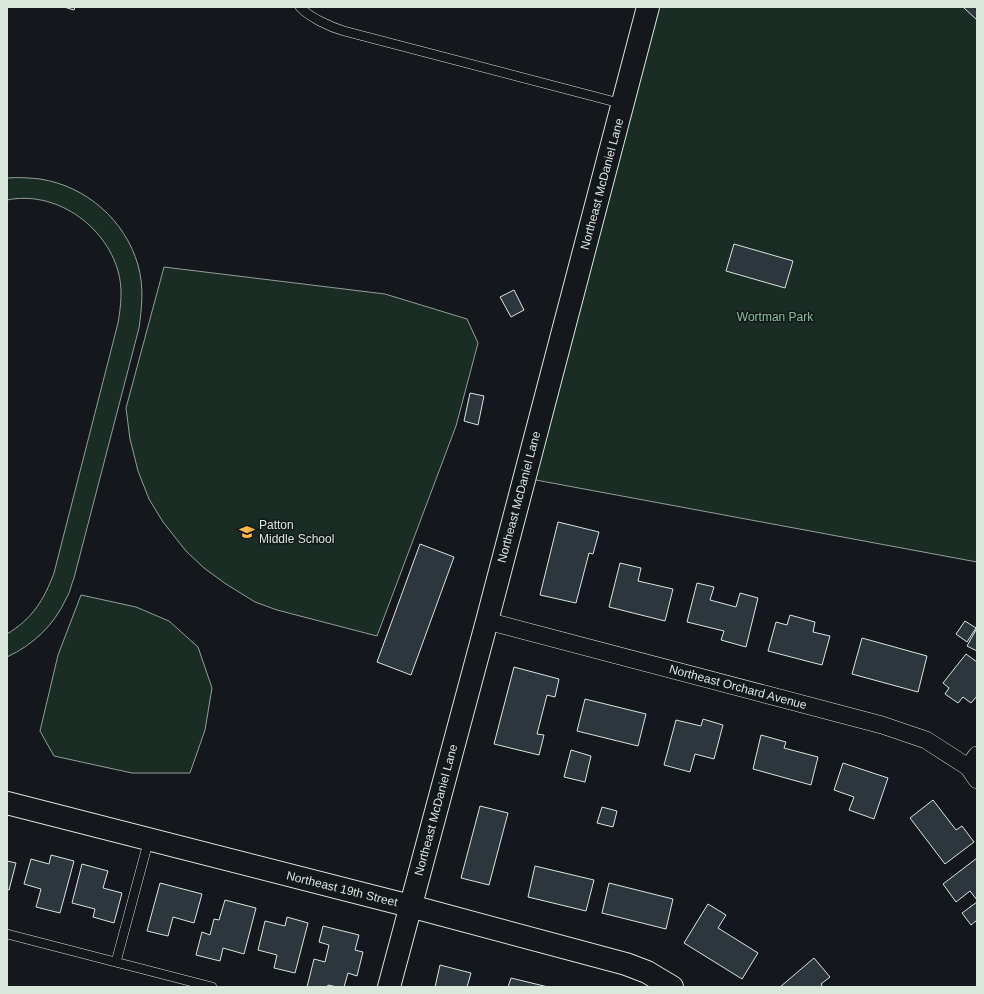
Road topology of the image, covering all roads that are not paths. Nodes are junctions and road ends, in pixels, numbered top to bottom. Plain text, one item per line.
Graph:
1 (300, 7) edge
2 (648, 7) edge
3 (623, 104) junction
4 (487, 621) junction
5 (974, 767) edge
6 (7, 803) edge
7 (149, 840) junction
8 (410, 906) junction
9 (7, 934) edge
10 (116, 962) junction
11 (212, 987) edge
12 (389, 987) edge
13 (672, 987) edge

1 - 3 lane
2 - 3 street, Northeast McDaniel Lane
3 - 4 street, Northeast McDaniel Lane
4 - 5 street, Northeast Orchard Avenue
4 - 8 street, Northeast McDaniel Lane
6 - 7 street, Northeast 19th Street
7 - 8 street, Northeast 19th Street
7 - 10 lane
8 - 12 street, Northeast McDaniel Lane
8 - 13 street, Northeast 19th Street
9 - 10 lane
10 - 11 lane

